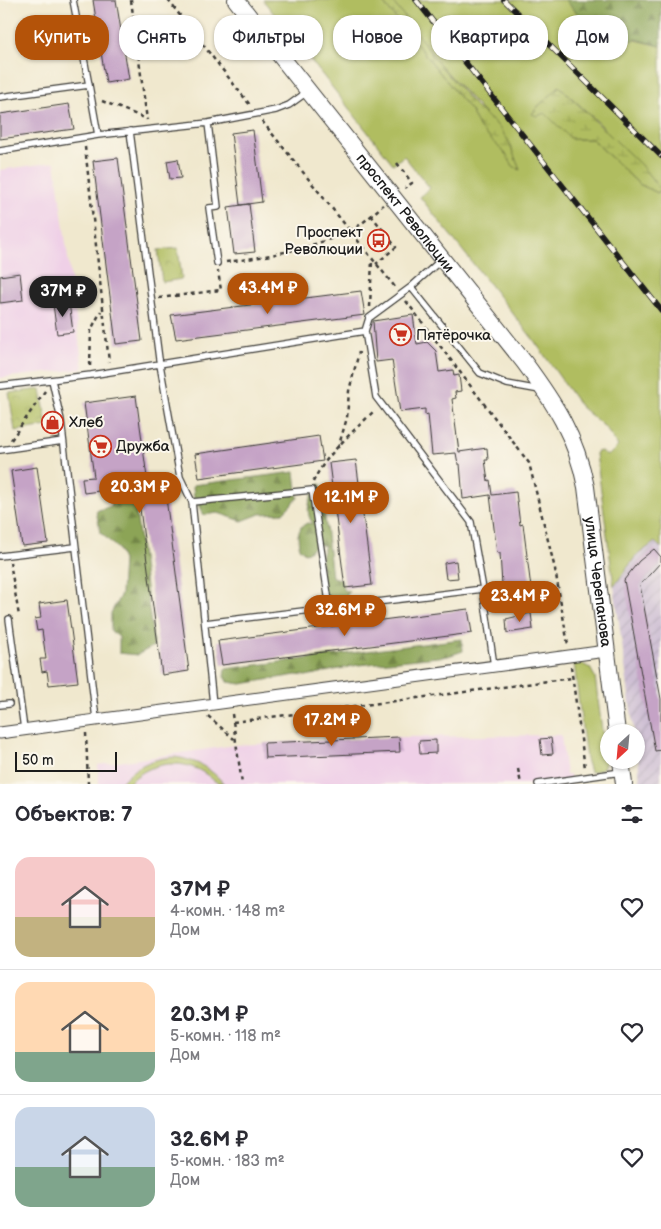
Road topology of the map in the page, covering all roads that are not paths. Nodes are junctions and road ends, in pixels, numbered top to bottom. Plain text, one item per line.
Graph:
1 (73, 0) edge
2 (236, 0) edge
3 (89, 85) junction
4 (307, 91) junction
5 (0, 97) edge
6 (208, 123) junction
7 (130, 132) junction
8 (98, 135) junction
9 (0, 151) edge
10 (442, 259) junction
11 (217, 263) road end
12 (411, 287) junction
13 (365, 331) junction
14 (160, 362) junction
15 (52, 381) junction
16 (0, 386) edge
17 (546, 391) junction
18 (570, 432) joint
19 (64, 441) junction
20 (2, 450) edge
21 (192, 502) junction
22 (75, 547) junction
23 (0, 556) edge
24 (483, 589) junction
25 (330, 608) junction
26 (9, 619) dead end
27 (205, 623) junction
28 (606, 651) junction
29 (494, 666) junction
30 (9, 704) dead end
31 (213, 704) junction
32 (0, 705) edge
33 (96, 719) junction
34 (616, 724) edge
35 (24, 729) junction
36 (0, 733) edge
37 (622, 772) edge
38 (538, 784) edge

1 - 3 lane
2 - 4 main road, проспект Революции
3 - 5 lane
3 - 8 lane
4 - 6 lane
4 - 10 main road, проспект Революции
6 - 7 lane
6 - 11 lane
7 - 8 lane
7 - 14 lane
8 - 9 lane
10 - 12 lane
10 - 17 main road, проспект Революции
12 - 13 lane
12 - 17 lane
13 - 14 lane
13 - 24 lane
14 - 15 lane
14 - 21 lane
15 - 16 lane
15 - 19 lane
17 - 18 main road, проспект Революции
18 - 28 main road, улица Черепанова
19 - 20 lane
19 - 22 lane
21 - 25 lane
21 - 27 lane
22 - 23 lane
22 - 33 lane
24 - 25 lane
24 - 29 lane
25 - 27 lane
26 - 35 lane
27 - 31 lane
28 - 29 street
28 - 34 main road, улица Черепанова
29 - 31 street
30 - 32 lane
31 - 33 street
33 - 35 street
35 - 36 street
37 - 38 lane

